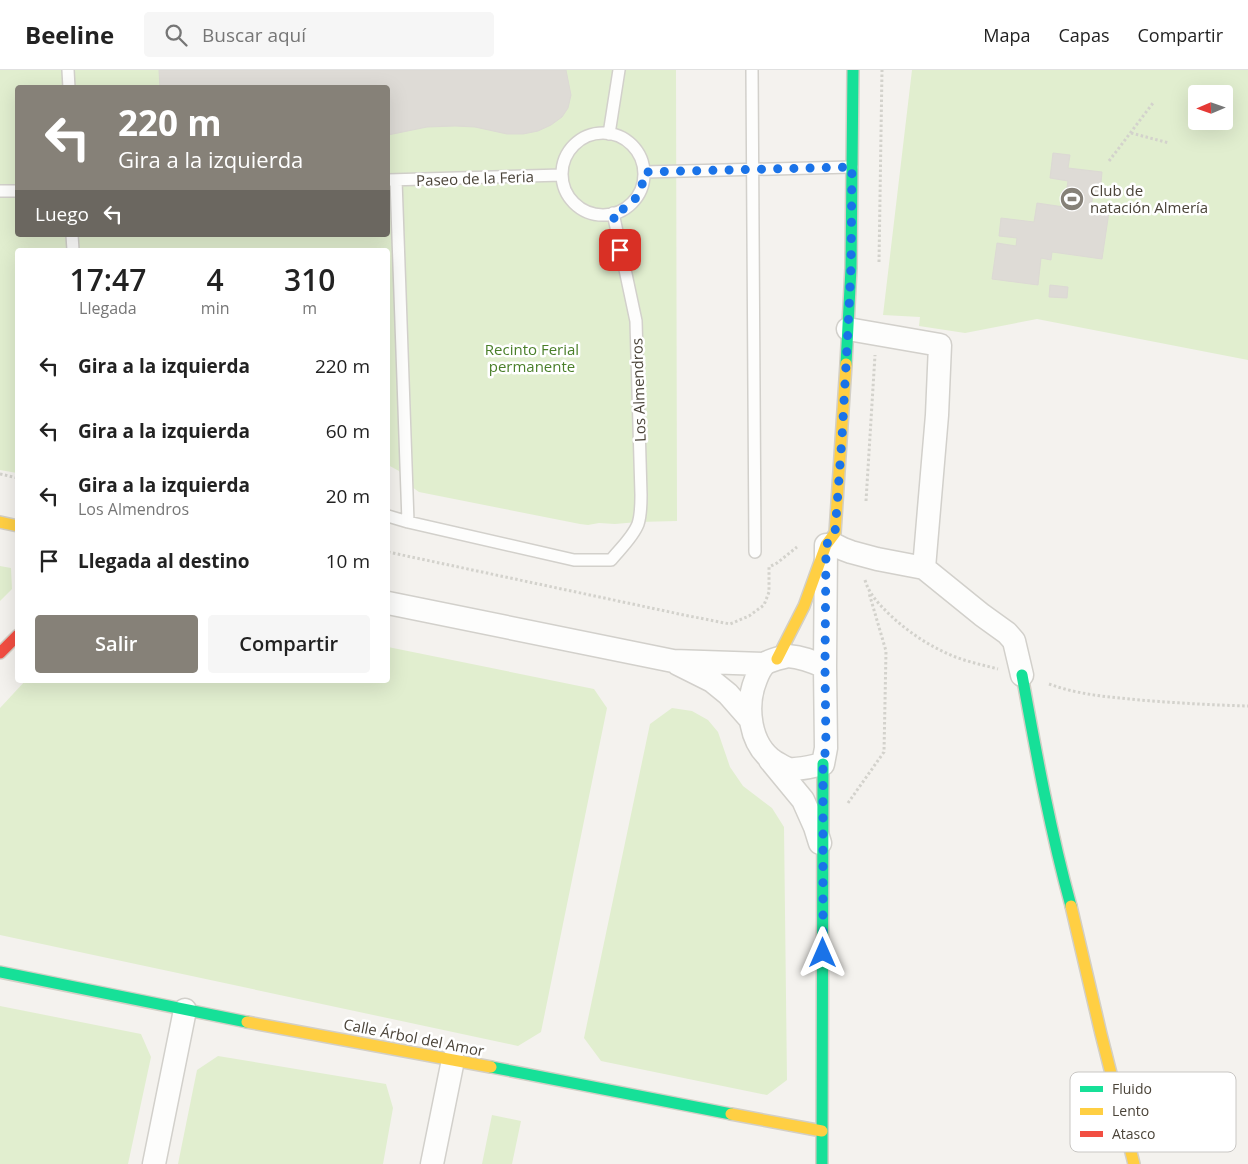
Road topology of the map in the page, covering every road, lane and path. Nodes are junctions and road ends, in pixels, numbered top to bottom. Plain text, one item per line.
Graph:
1 (68, 70) edge
2 (619, 70) edge
3 (752, 70) edge
4 (853, 70) edge
5 (882, 70) edge
6 (69, 85) edge
7 (1153, 103) dead end
8 (1131, 133) junction
9 (608, 134) junction
10 (1169, 142) dead end
11 (1109, 162) dead end
12 (852, 167) junction
13 (753, 169) junction
14 (644, 172) junction
15 (562, 176) junction
16 (392, 180) edge
17 (15, 191) edge
18 (0, 192) edge
19 (613, 213) junction
20 (879, 264) dead end
21 (848, 329) junction
22 (0, 474) edge
23 (15, 477) edge
24 (390, 517) edge
25 (0, 522) edge
26 (408, 522) junction
27 (15, 525) edge
28 (826, 545) junction
29 (799, 546) dead end
30 (390, 552) edge
31 (755, 552) dead end
32 (924, 568) junction
33 (868, 588) dead end
34 (390, 603) edge
35 (15, 638) edge
36 (0, 653) edge
37 (673, 661) junction
38 (771, 661) junction
39 (825, 667) junction
40 (1022, 675) joint
41 (750, 719) junction
42 (766, 756) junction
43 (823, 764) junction
44 (846, 808) dead end
45 (823, 853) junction
46 (0, 972) edge
47 (185, 1010) junction
48 (453, 1060) junction
49 (1111, 1072) edge
50 (822, 1131) junction
51 (154, 1164) edge
52 (432, 1164) edge
53 (822, 1164) edge

1 - 6 lane
2 - 9 lane
3 - 13 lane
4 - 12 street
5 - 20 path
7 - 8 path
8 - 10 path
8 - 11 path
9 - 14 lane
9 - 15 lane
12 - 13 lane
12 - 21 street
13 - 14 lane
13 - 31 lane
14 - 19 lane
15 - 16 lane, Paseo de la Feria
15 - 19 lane
16 - 26 lane
17 - 18 lane
19 - 26 lane, Los Almendros
21 - 28 street
21 - 32 street
22 - 23 path
24 - 26 lane
25 - 27 street
28 - 32 street
28 - 38 street
28 - 39 street
29 - 30 path
32 - 40 street
33 - 44 path
34 - 37 street
35 - 36 street
37 - 38 street
37 - 41 street
38 - 39 street
38 - 41 street
39 - 43 street
40 - 49 street
41 - 42 street
42 - 43 street
42 - 45 street
43 - 45 street
45 - 50 street
46 - 47 street, Calle Árbol del Amor
47 - 48 street, Calle Árbol del Amor
47 - 51 street
48 - 50 street, Calle Árbol del Amor
48 - 52 street
50 - 53 street

